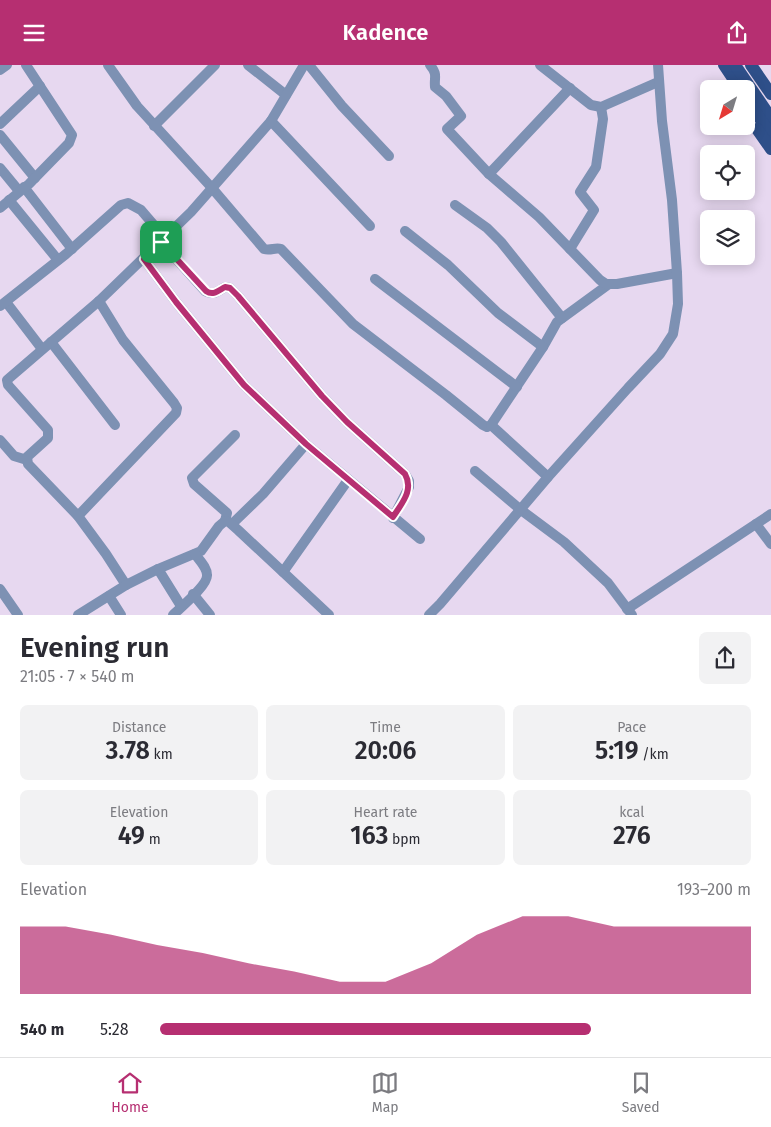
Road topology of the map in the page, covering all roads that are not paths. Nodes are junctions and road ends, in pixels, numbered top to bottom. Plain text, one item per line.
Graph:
1 (6, 65) edge
2 (26, 65) edge
3 (108, 65) edge
4 (215, 65) edge
5 (248, 65) edge
6 (304, 65) edge
7 (309, 65) edge
8 (430, 65) edge
9 (540, 65) edge
10 (658, 65) edge
11 (715, 65) edge
12 (724, 65) edge
13 (736, 65) edge
14 (751, 65) edge
15 (0, 70) edge
16 (724, 80) edge
17 (734, 80) edge
18 (658, 82) junction
19 (40, 86) junction
20 (570, 88) junction
21 (771, 94) edge
22 (286, 95) junction
23 (601, 107) junction
24 (755, 111) edge
25 (771, 118) edge
26 (271, 121) junction
27 (0, 124) edge
28 (154, 126) junction
29 (755, 126) edge
30 (0, 135) edge
31 (771, 135) edge
32 (771, 149) edge
33 (389, 156) dead end
34 (0, 168) edge
35 (489, 174) junction
36 (35, 178) junction
37 (212, 188) junction
38 (22, 189) junction
39 (9, 200) junction
40 (455, 205) dead end
41 (0, 208) edge
42 (370, 225) dead end
43 (405, 231) dead end
44 (163, 240) junction
45 (72, 249) junction
46 (570, 249) junction
47 (144, 259) junction
48 (58, 260) junction
49 (677, 273) junction
50 (375, 279) dead end
51 (609, 284) junction
52 (99, 301) junction
53 (3, 304) edge
54 (562, 318) junction
55 (51, 342) junction
56 (543, 347) junction
57 (42, 349) junction
58 (4, 377) edge
59 (516, 387) junction
60 (115, 425) dead end
61 (491, 425) junction
62 (235, 435) dead end
63 (0, 440) edge
64 (306, 444) junction
65 (27, 460) junction
66 (475, 471) dead end
67 (548, 477) junction
68 (348, 480) junction
69 (521, 510) junction
70 (771, 514) edge
71 (78, 516) junction
72 (393, 517) junction
73 (229, 523) junction
74 (756, 523) junction
75 (420, 539) dead end
76 (771, 544) edge
77 (195, 554) junction
78 (158, 569) junction
79 (283, 572) junction
80 (126, 585) junction
81 (0, 589) edge
82 (193, 594) junction
83 (108, 596) junction
84 (181, 607) junction
85 (204, 612) edge
86 (630, 612) edge
87 (18, 615) edge
88 (78, 615) edge
89 (120, 615) edge
90 (172, 615) edge
91 (329, 615) edge
92 (429, 615) edge

1 - 15 street
2 - 19 street
3 - 28 street
4 - 28 street
5 - 22 street
6 - 22 street
7 - 33 street
8 - 35 street
9 - 20 street
10 - 18 street
11 - 16 main road
12 - 17 main road
13 - 25 main road
14 - 21 main road
18 - 23 street
18 - 49 street
19 - 27 street
19 - 36 street
20 - 23 street
20 - 35 street
22 - 26 street
23 - 46 street
24 - 31 main road
26 - 37 street
26 - 42 street
28 - 37 street
29 - 32 main road
30 - 36 street
34 - 38 street
35 - 46 street
36 - 38 street
37 - 44 street
37 - 61 street
38 - 39 street
38 - 45 street
39 - 41 street
39 - 48 street
40 - 54 street
43 - 56 street
44 - 45 street
44 - 47 street
44 - 72 street
45 - 48 street
46 - 51 street
47 - 52 street
47 - 64 street
48 - 53 street
49 - 51 street
49 - 67 street
50 - 59 street
51 - 54 street
52 - 55 street
52 - 71 street
53 - 57 street
54 - 56 street
55 - 57 street
55 - 60 street
56 - 59 street
57 - 58 street
58 - 65 street
59 - 61 street
61 - 67 street
62 - 73 street
63 - 65 street
64 - 68 street
64 - 73 street
65 - 71 street
66 - 69 street
67 - 69 street
68 - 72 street
68 - 79 street
69 - 86 street
69 - 92 street
70 - 74 street
71 - 80 street
72 - 75 street
73 - 77 street
73 - 79 street
74 - 76 street
74 - 86 street
77 - 78 street
77 - 82 street
78 - 80 street
78 - 84 street
79 - 91 street
80 - 83 street
81 - 87 street
82 - 84 street
82 - 85 street
83 - 88 street
83 - 89 street
84 - 90 street

